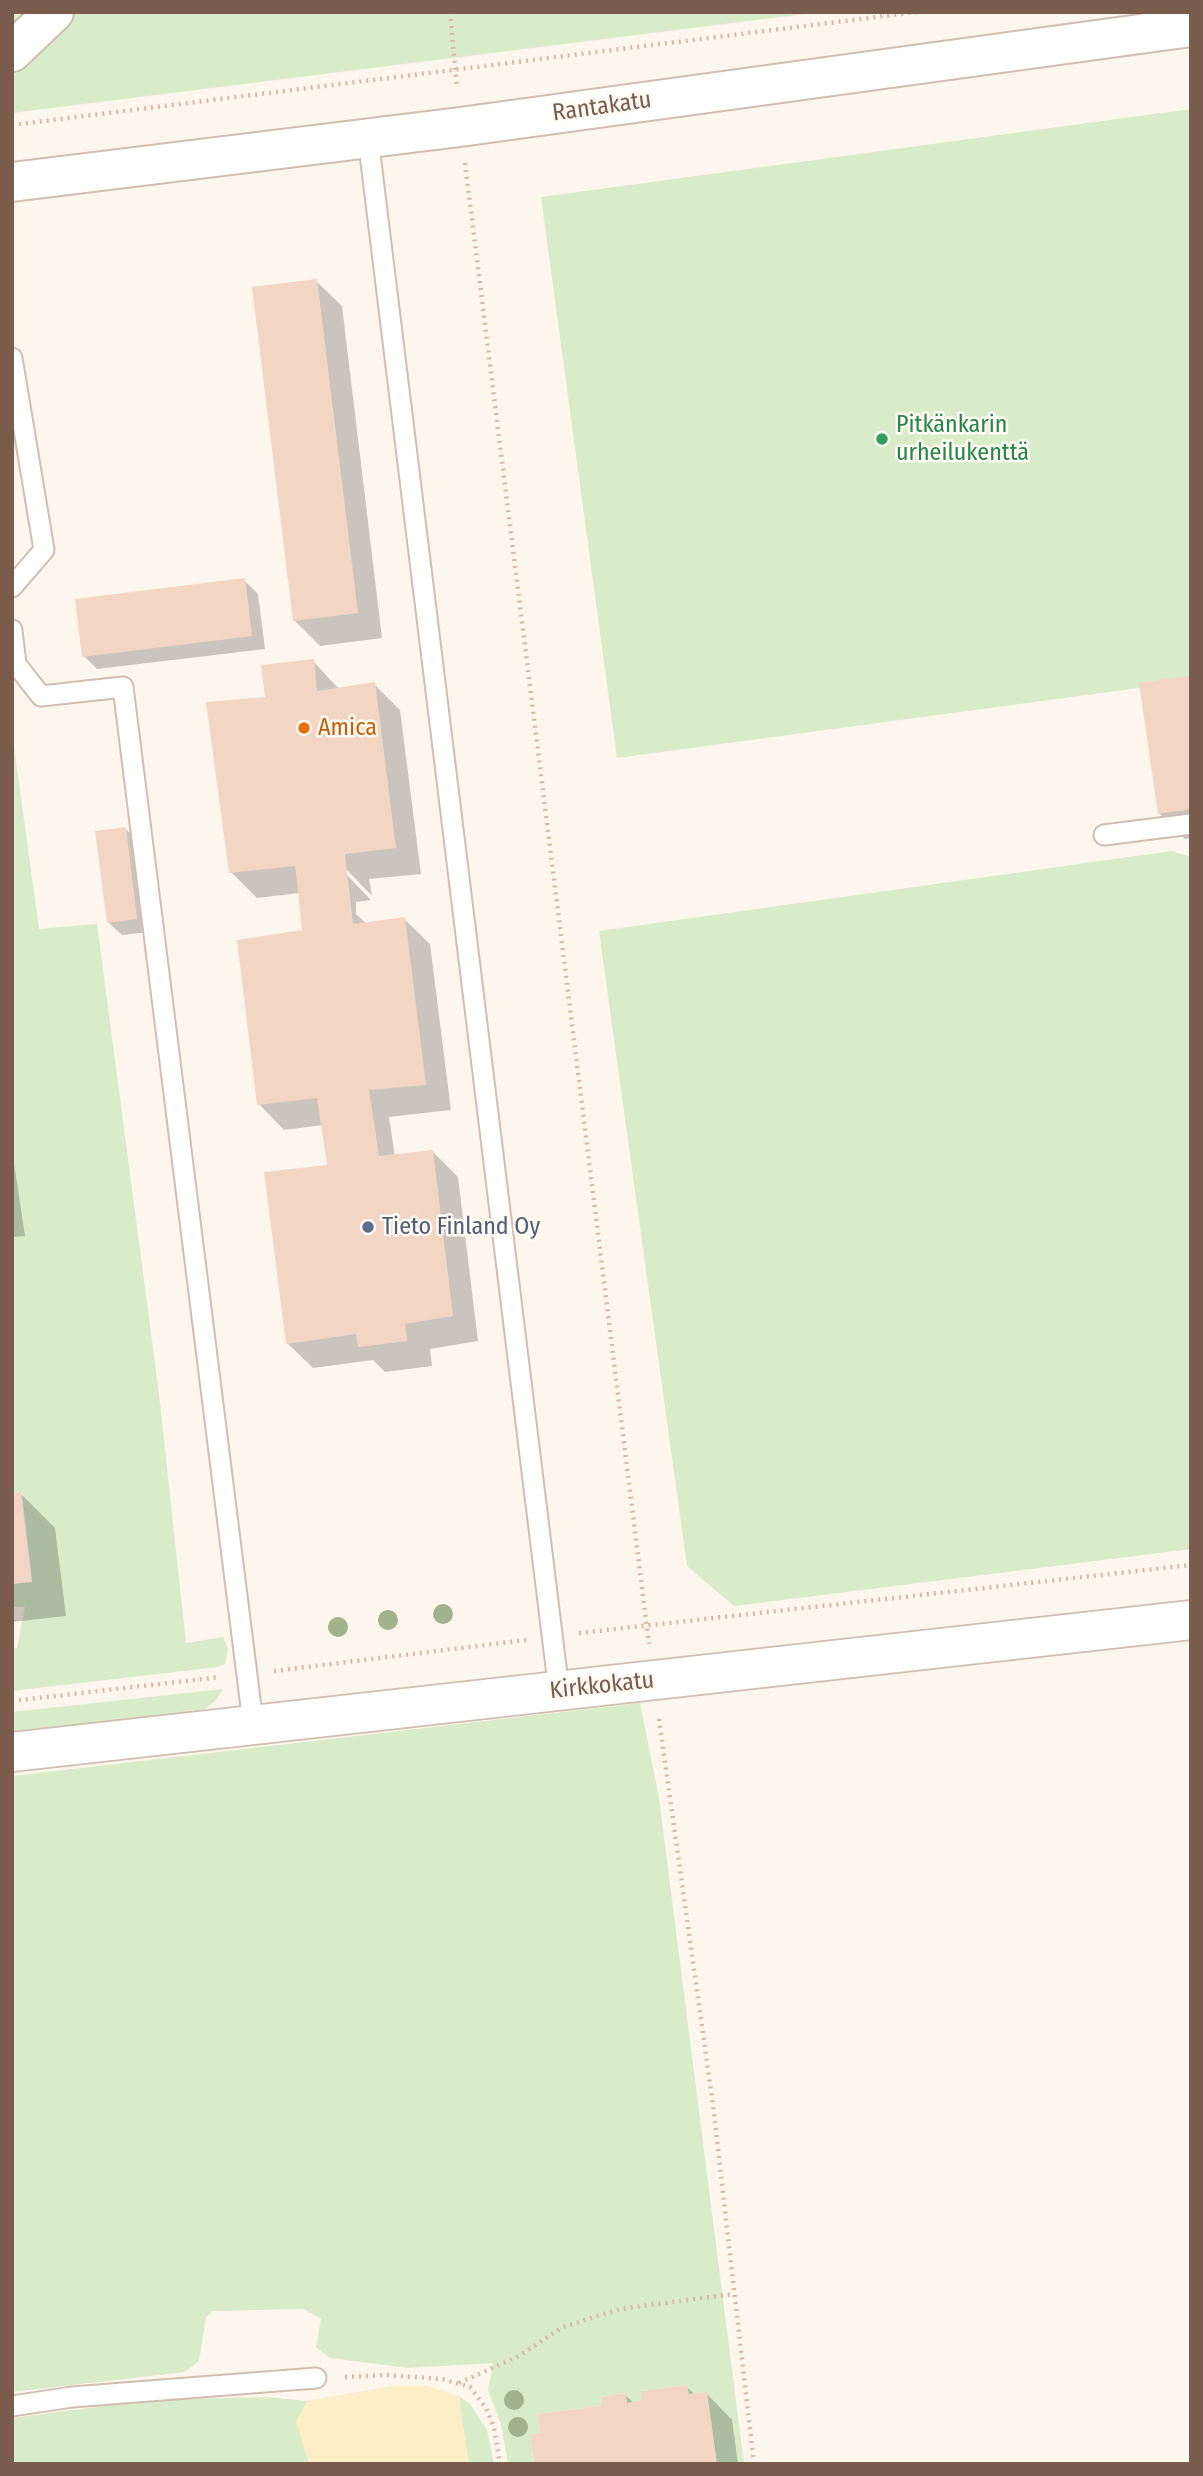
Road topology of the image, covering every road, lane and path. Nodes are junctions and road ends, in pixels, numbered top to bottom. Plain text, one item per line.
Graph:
1 (54, 12) edge
2 (450, 12) edge
3 (917, 12) edge
4 (1191, 27) edge
5 (12, 52) edge
6 (455, 69) junction
7 (12, 125) edge
8 (460, 127) junction
9 (368, 138) junction
10 (12, 182) edge
11 (12, 358) edge
12 (12, 587) edge
13 (12, 630) edge
14 (1191, 824) edge
15 (1104, 835) dead end
16 (1191, 1565) edge
17 (1191, 1620) edge
18 (647, 1625) junction
19 (553, 1637) junction
20 (247, 1674) junction
21 (653, 1681) junction
22 (559, 1690) junction
23 (12, 1701) edge
24 (253, 1723) junction
25 (12, 1752) edge
26 (733, 2294) junction
27 (316, 2378) joint
28 (459, 2383) junction
29 (12, 2406) edge
30 (500, 2464) edge
31 (754, 2464) edge

1 - 5 street
2 - 6 path
3 - 6 path
4 - 8 street, Rantakatu
6 - 7 path
6 - 8 path
8 - 9 street, Rantakatu
8 - 18 path
9 - 10 street, Rantakatu
9 - 19 lane
11 - 12 lane
13 - 20 lane
14 - 15 lane
16 - 18 path
17 - 21 street, Kirkkokatu
18 - 19 path
18 - 21 path
19 - 20 path
19 - 22 lane
20 - 23 path
20 - 24 lane
21 - 22 street, Kirkkokatu
21 - 26 path
22 - 24 street, Kirkkokatu
24 - 25 street, Kirkkokatu
26 - 28 path
26 - 31 path
27 - 28 path
27 - 29 lane
28 - 30 path

